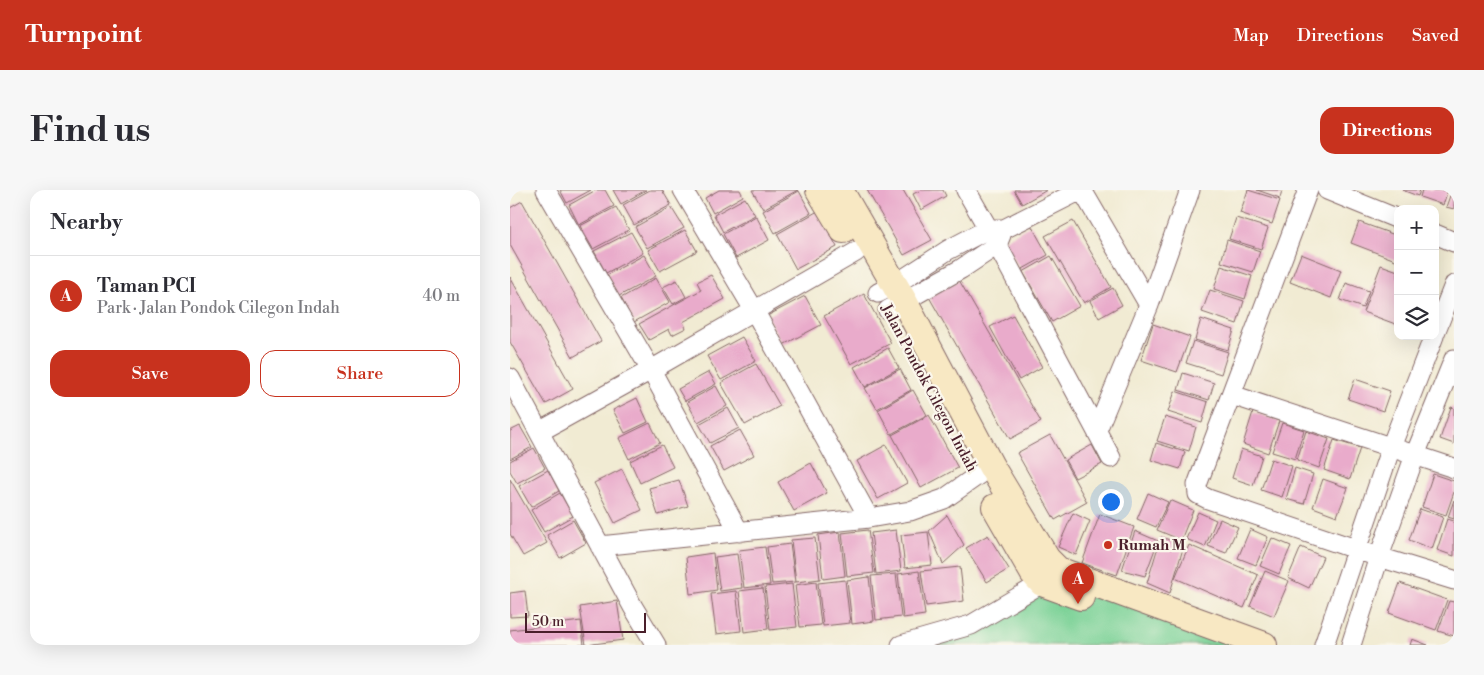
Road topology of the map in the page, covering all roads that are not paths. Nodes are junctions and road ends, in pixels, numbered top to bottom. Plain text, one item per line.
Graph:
1 (546, 190) edge
2 (683, 190) edge
3 (819, 190) edge
4 (840, 190) edge
5 (966, 190) edge
6 (1081, 190) edge
7 (1190, 190) edge
8 (1308, 190) edge
9 (1327, 190) edge
10 (1394, 217) edge
11 (996, 234) junction
12 (1439, 236) edge
13 (1454, 242) edge
14 (856, 252) junction
15 (1454, 285) edge
16 (891, 297) junction
17 (1149, 305) junction
18 (754, 310) junction
19 (1439, 324) edge
20 (1433, 340) edge
21 (1454, 359) edge
22 (651, 370) junction
23 (510, 378) edge
24 (1232, 395) junction
25 (1097, 430) junction
26 (539, 432) junction
27 (1392, 447) junction
28 (1415, 455) junction
29 (1111, 458) dead end
30 (1454, 468) edge
31 (984, 471) junction
32 (869, 518) junction
33 (739, 532) junction
34 (600, 546) junction
35 (1357, 549) junction
36 (1379, 557) junction
37 (1050, 577) junction
38 (1454, 580) edge
39 (949, 638) edge
40 (656, 645) edge
41 (901, 645) edge
42 (1214, 645) edge
43 (1264, 645) edge
44 (1324, 645) edge
45 (1351, 645) edge

1 - 22 street
2 - 18 street
3 - 14 street, Jalan Pondok Cilegon Indah
4 - 16 street, Jalan Pondok Cilegon Indah
5 - 11 street
6 - 11 street
6 - 17 street
7 - 17 street
8 - 24 street
9 - 10 street
11 - 16 street
11 - 25 street
12 - 13 street
14 - 16 street, Jalan Pondok Cilegon Indah
14 - 18 street
15 - 19 street
16 - 31 street, Jalan Pondok Cilegon Indah
17 - 25 street
18 - 22 street
18 - 32 street
20 - 27 street
21 - 28 street
22 - 26 street
22 - 33 street
23 - 26 street
24 - 27 street
24 - 35 street
25 - 29 street
26 - 34 street
27 - 28 street
27 - 35 street
28 - 30 street
28 - 36 street
31 - 32 street
31 - 37 street, Jalan Pondok Cilegon Indah
32 - 33 street
33 - 34 street
34 - 40 street
35 - 36 street
35 - 44 street
36 - 38 street
36 - 45 street
37 - 39 street
37 - 42 street
37 - 43 street
39 - 41 street

